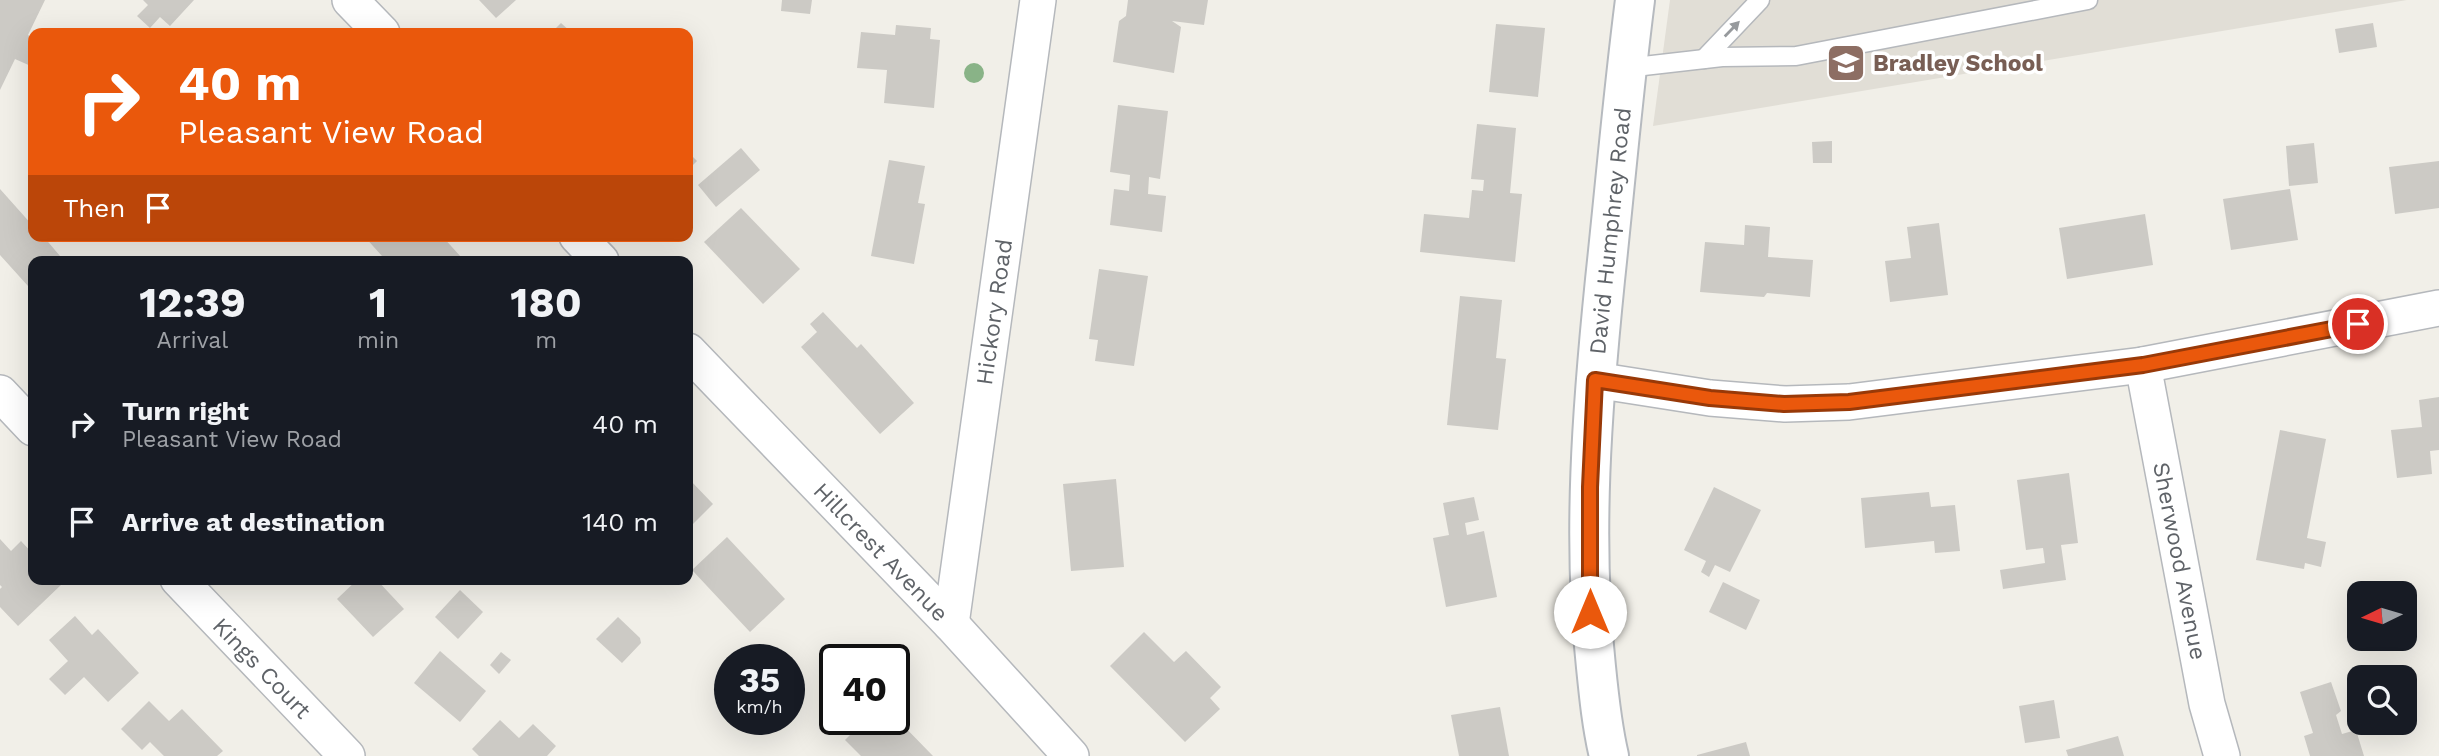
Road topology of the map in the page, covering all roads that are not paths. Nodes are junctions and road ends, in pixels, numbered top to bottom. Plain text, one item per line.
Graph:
1 (349, 0) edge
2 (1038, 0) edge
3 (1635, 0) edge
4 (1760, 0) edge
5 (2088, 0) edge
6 (377, 28) edge
7 (1704, 59) junction
8 (1626, 68) junction
9 (583, 242) edge
10 (596, 256) edge
11 (2439, 308) edge
12 (693, 356) edge
13 (2143, 365) junction
14 (1595, 380) junction
15 (0, 393) edge
16 (28, 423) edge
17 (184, 585) edge
18 (951, 624) junction
19 (347, 756) edge
20 (1071, 756) edge
21 (1609, 756) edge
22 (2222, 756) edge

1 - 6 street
2 - 18 street, Hickory Road
3 - 8 street, David Humphrey Road
7 -> 4 lane
5 - 7 lane
7 - 8 lane
8 - 14 street, David Humphrey Road
9 - 10 street
11 - 13 street
12 - 18 street, Hillcrest Avenue
13 - 14 street
13 - 22 street, Sherwood Avenue
14 - 21 street, David Humphrey Road
15 - 16 street
17 - 19 street, Kings Court
18 - 20 street, Hillcrest Avenue

